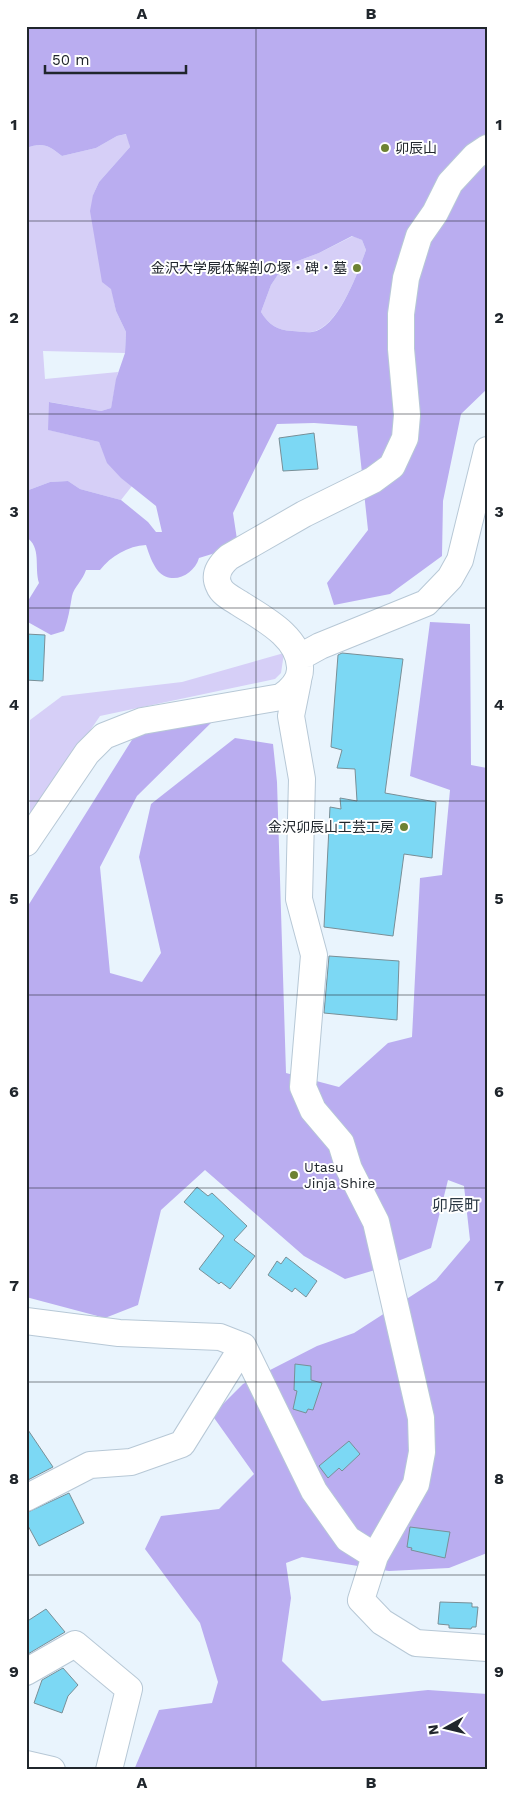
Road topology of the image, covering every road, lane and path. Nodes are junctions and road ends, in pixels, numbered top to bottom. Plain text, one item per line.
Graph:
1 (487, 148) edge
2 (487, 450) edge
3 (299, 669) junction
4 (26, 843) edge
5 (26, 1321) edge
6 (243, 1346) junction
7 (26, 1498) edge
8 (375, 1556) junction
9 (487, 1648) edge
10 (26, 1672) edge
11 (26, 1764) edge
12 (52, 1770) edge
13 (109, 1770) edge

1 - 3 street
2 - 3 street
3 - 4 street
3 - 8 street
5 - 6 street
6 - 7 street
6 - 8 street
8 - 9 street
10 - 13 street
11 - 12 street

